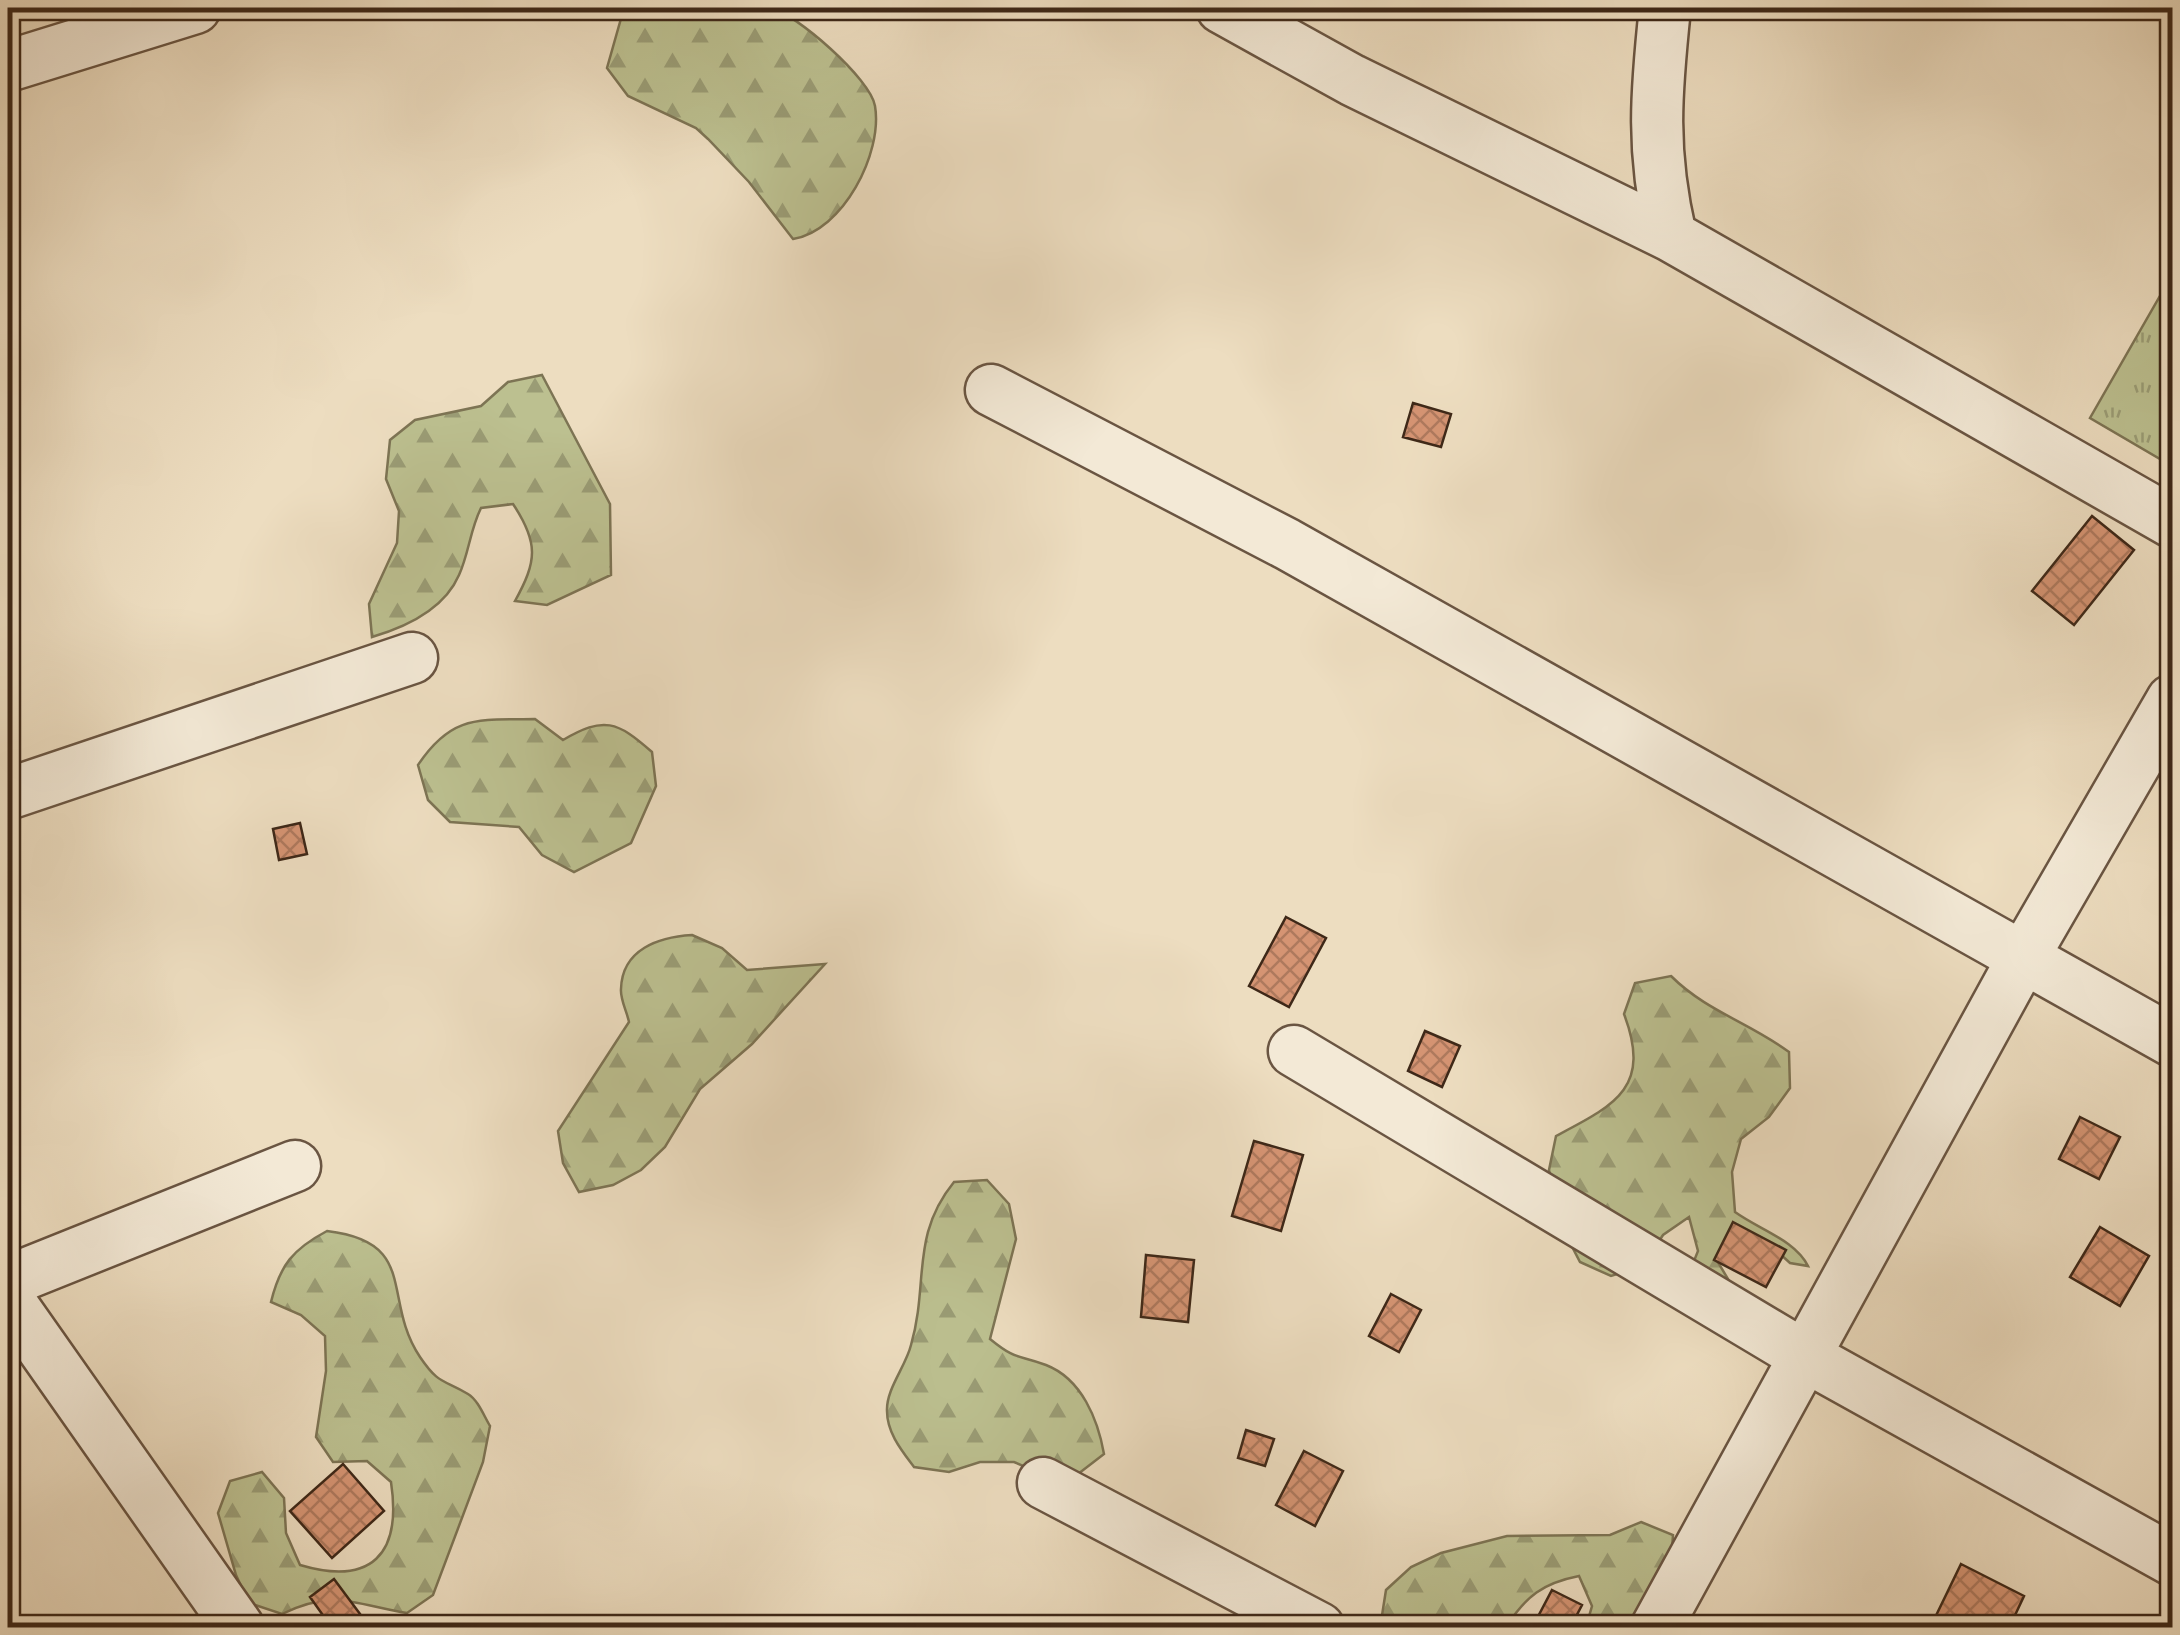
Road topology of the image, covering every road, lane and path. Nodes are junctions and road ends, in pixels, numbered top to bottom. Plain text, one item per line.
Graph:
1 (195, 8) edge
2 (1222, 8) edge
3 (1665, 8) edge
4 (8, 66) edge
5 (1671, 236) junction
6 (991, 390) dead end
7 (2172, 522) edge
8 (412, 658) dead end
9 (2172, 700) edge
10 (8, 794) edge
11 (2024, 956) junction
12 (2172, 1040) edge
13 (1294, 1052) dead end
14 (295, 1166) dead end
15 (8, 1281) edge
16 (8, 1298) edge
17 (1808, 1358) junction
18 (1043, 1483) dead end
19 (2172, 1560) edge
20 (238, 1628) edge
21 (1319, 1628) edge
22 (1656, 1628) edge

1 - 4 street
2 - 5 street
3 - 5 street
5 - 7 street
6 - 11 street
8 - 10 street
9 - 11 street
11 - 12 street
11 - 17 street
13 - 17 street
14 - 15 street
16 - 20 street
17 - 19 street
17 - 22 street
18 - 21 street

